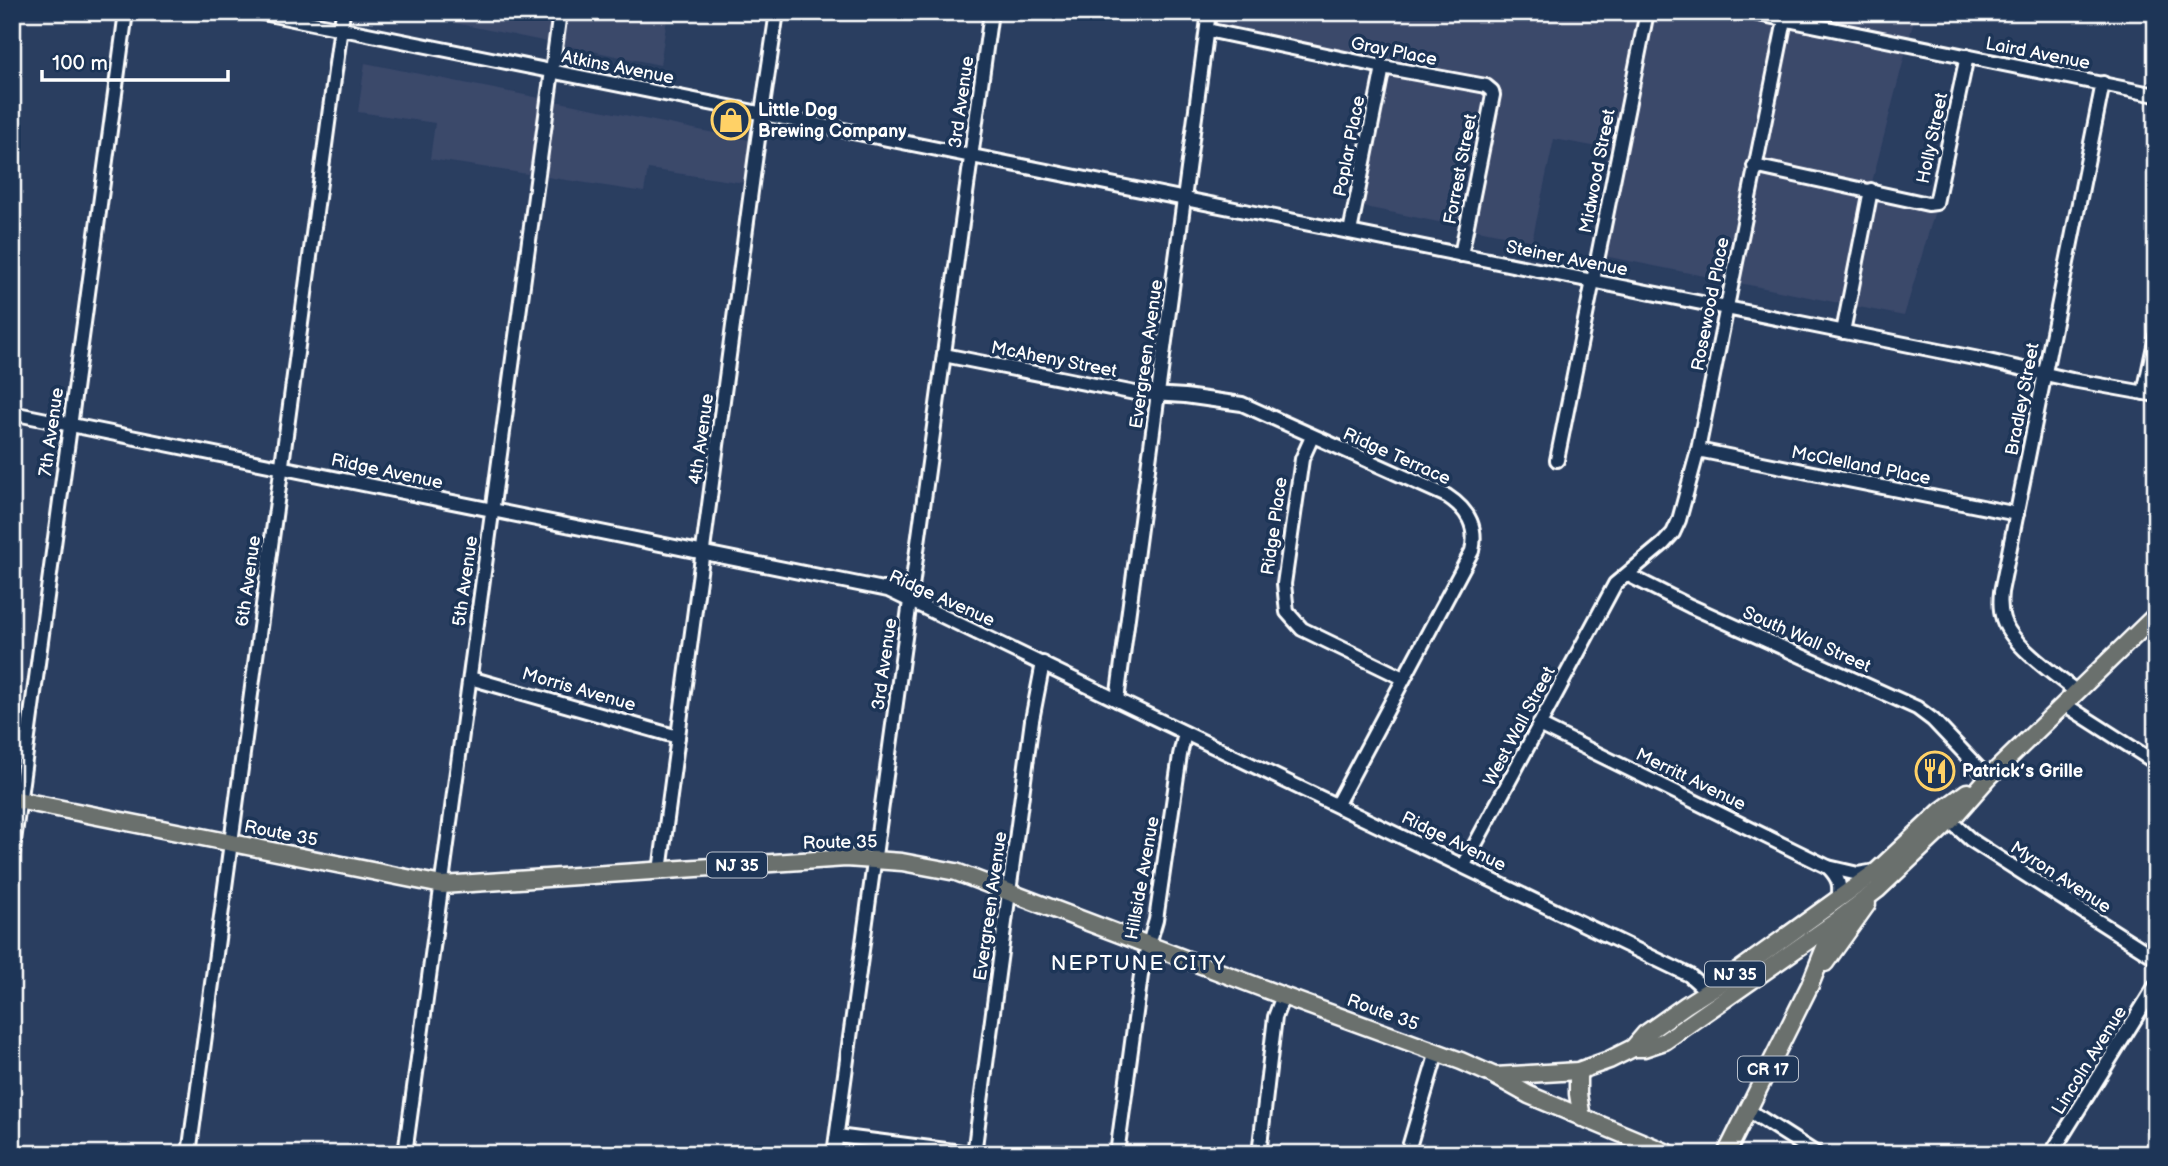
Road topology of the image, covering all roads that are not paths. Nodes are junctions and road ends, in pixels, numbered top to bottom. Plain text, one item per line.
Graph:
1 (126, 12) edge
2 (258, 12) edge
3 (343, 12) edge
4 (560, 12) edge
5 (777, 12) edge
6 (991, 12) edge
7 (1209, 12) edge
8 (1647, 12) edge
9 (1749, 12) edge
10 (1785, 20) junction
11 (341, 29) junction
12 (1207, 30) junction
13 (1967, 57) junction
14 (1383, 67) junction
15 (552, 72) junction
16 (2103, 83) junction
17 (1492, 91) joint
18 (2156, 94) edge
19 (763, 113) junction
20 (971, 156) junction
21 (1754, 166) junction
22 (1871, 190) junction
23 (1185, 199) junction
24 (1350, 232) junction
25 (1461, 255) junction
26 (1593, 281) junction
27 (1727, 309) junction
28 (1843, 332) junction
29 (2156, 337) edge
30 (944, 355) junction
31 (2045, 373) junction
32 (1158, 394) junction
33 (2150, 394) edge
34 (12, 413) edge
35 (70, 425) junction
36 (1312, 437) junction
37 (1698, 450) junction
38 (1557, 460) dead end
39 (282, 467) junction
40 (492, 510) junction
41 (2017, 514) junction
42 (704, 553) junction
43 (1628, 575) junction
44 (911, 600) junction
45 (2156, 615) edge
46 (1043, 663) junction
47 (470, 678) junction
48 (1403, 678) junction
49 (2077, 692) junction
50 (1117, 700) junction
51 (2064, 704) junction
52 (1539, 725) junction
53 (1185, 733) junction
54 (678, 737) junction
55 (2156, 763) edge
56 (1988, 778) junction
57 (16, 799) edge
58 (1337, 804) junction
59 (1950, 821) junction
60 (231, 843) junction
61 (12, 856) edge
62 (875, 860) junction
63 (1464, 866) junction
64 (1828, 867) junction
65 (660, 871) junction
66 (1877, 871) junction
67 (442, 885) junction
68 (1877, 890) junction
69 (1009, 891) junction
70 (1838, 900) junction
71 (1835, 922) junction
72 (1149, 945) junction
73 (2156, 958) edge
74 (1810, 985) junction
75 (2156, 985) edge
76 (1708, 992) junction
77 (1283, 996) junction
78 (1633, 1048) junction
79 (1437, 1052) junction
80 (1578, 1071) junction
81 (1495, 1076) junction
82 (1748, 1110) junction
83 (1582, 1118) junction
84 (837, 1136) junction
85 (189, 1154) edge
86 (405, 1154) edge
87 (834, 1154) edge
88 (975, 1154) edge
89 (1117, 1154) edge
90 (1259, 1154) edge
91 (1407, 1154) edge
92 (1670, 1154) edge
93 (1726, 1154) edge
94 (1817, 1154) edge
95 (2051, 1154) edge

1 - 35 street, 7th Avenue
2 - 11 street, Atkins Avenue
3 - 11 street, 6th Avenue
4 - 15 street, 5th Avenue
5 - 19 street, 4th Avenue
6 - 20 street, 3rd Avenue
7 - 12 street, Evergreen Avenue
8 - 26 street, Midwood Street
9 - 10 street, Laird Avenue
10 - 13 street, Laird Avenue
10 - 21 street, Rosewood Place
11 - 15 street, Atkins Avenue
11 - 39 street, 6th Avenue
12 - 14 street, Gray Place
12 - 23 street, Evergreen Avenue
13 - 16 street, Laird Avenue
13 - 22 street, Holly Street
14 - 17 street, Gray Place
14 - 24 street, Poplar Place
15 - 19 street, Atkins Avenue
15 - 40 street, 5th Avenue
16 - 18 street, Laird Avenue
16 - 31 street, Bradley Street
17 - 25 street, Forrest Street
19 - 20 street, Atkins Avenue
19 - 42 street, 4th Avenue
20 - 23 street, Steiner Avenue
20 - 30 street, 3rd Avenue
21 - 22 street
21 - 27 street, Rosewood Place
22 - 28 street
23 - 24 street, Steiner Avenue
23 - 32 street, Evergreen Avenue
24 - 25 street, Steiner Avenue
25 - 26 street, Steiner Avenue
26 - 27 street, Steiner Avenue
26 - 38 street, Midwood Street
27 - 28 street, Steiner Avenue
27 - 37 street, Rosewood Place
28 - 31 street, Steiner Avenue
29 - 33 street
30 - 32 street, McAheny Street
30 - 44 street, 3rd Avenue
31 - 33 street, Steiner Avenue
31 - 41 street, Bradley Street
32 - 36 street, Ridge Terrace
32 - 50 street, Evergreen Avenue
34 - 35 street, Ridge Avenue
35 - 39 street, Ridge Avenue
35 - 57 street, 7th Avenue
36 - 48 street, Ridge Place
36 - 48 street, Ridge Terrace
37 - 41 street, McClelland Place
37 - 43 street, Rosewood Place
39 - 40 street, Ridge Avenue
39 - 60 street, 6th Avenue
40 - 42 street, Ridge Avenue
40 - 47 street, 5th Avenue
41 - 49 street, Bradley Street
42 - 44 street, Ridge Avenue
42 - 54 street, 4th Avenue
43 - 52 street, West Wall Street
43 - 56 street, South Wall Street
44 - 46 street, Ridge Avenue
44 - 62 street, 3rd Avenue
45 - 49 main road, NJ 35
46 - 50 street, Ridge Avenue
46 - 69 street, Evergreen Avenue
47 - 54 street, Morris Avenue
47 - 67 street, 5th Avenue
48 - 58 street, Ridge Terrace
49 - 51 main road, NJ 35
50 - 53 street, Ridge Avenue
51 - 55 street
51 - 56 main road, NJ 35
52 - 63 street, West Wall Street
52 - 64 street, Merritt Avenue
53 - 58 street, Ridge Avenue
53 - 72 street, Hillside Avenue
54 - 65 street, 4th Avenue
56 - 59 main road, NJ 35
56 - 66 main road, NJ 35
57 - 60 main road, Route 35 / NJ 35
57 - 61 street, 7th Avenue
58 - 63 street, Ridge Avenue
59 - 68 main road, NJ 35
59 - 73 street, Myron Avenue
60 - 67 main road, Route 35 / NJ 35
60 - 85 street, 6th Avenue
62 - 65 main road, Route 35 / NJ 35
62 - 69 main road, Route 35 / NJ 35
62 - 84 street, 3rd Avenue
63 - 76 street, Ridge Avenue
64 - 66 street, Merritt Avenue
64 - 70 street
65 - 67 main road, Route 35 / NJ 35
66 - 70 main road, NJ 35
66 - 71 main road, CR 17
67 - 86 street, 5th Avenue
68 - 71 main road, NJ 35
68 - 74 main road, CR 17
69 - 72 main road, Route 35 / NJ 35
69 - 88 street, Evergreen Avenue
70 - 76 main road, NJ 35
71 - 74 main road, CR 17
71 - 78 main road, NJ 35
72 - 77 main road, Route 35 / NJ 35
72 - 89 street, Hillside Avenue
74 - 82 main road, CR 17
75 - 95 street, Lincoln Avenue
76 - 78 main road, NJ 35
77 - 79 main road, Route 35 / NJ 35
77 - 90 street
78 - 80 main road, Route 35 / NJ 35
79 - 81 main road, Route 35 / NJ 35
79 - 91 street
80 - 81 main road, Route 35 / NJ 35
80 - 83 main road
81 - 83 main road
82 - 93 main road, CR 17
82 - 94 street
83 - 92 main road
84 - 87 street, 3rd Avenue
84 - 88 street

